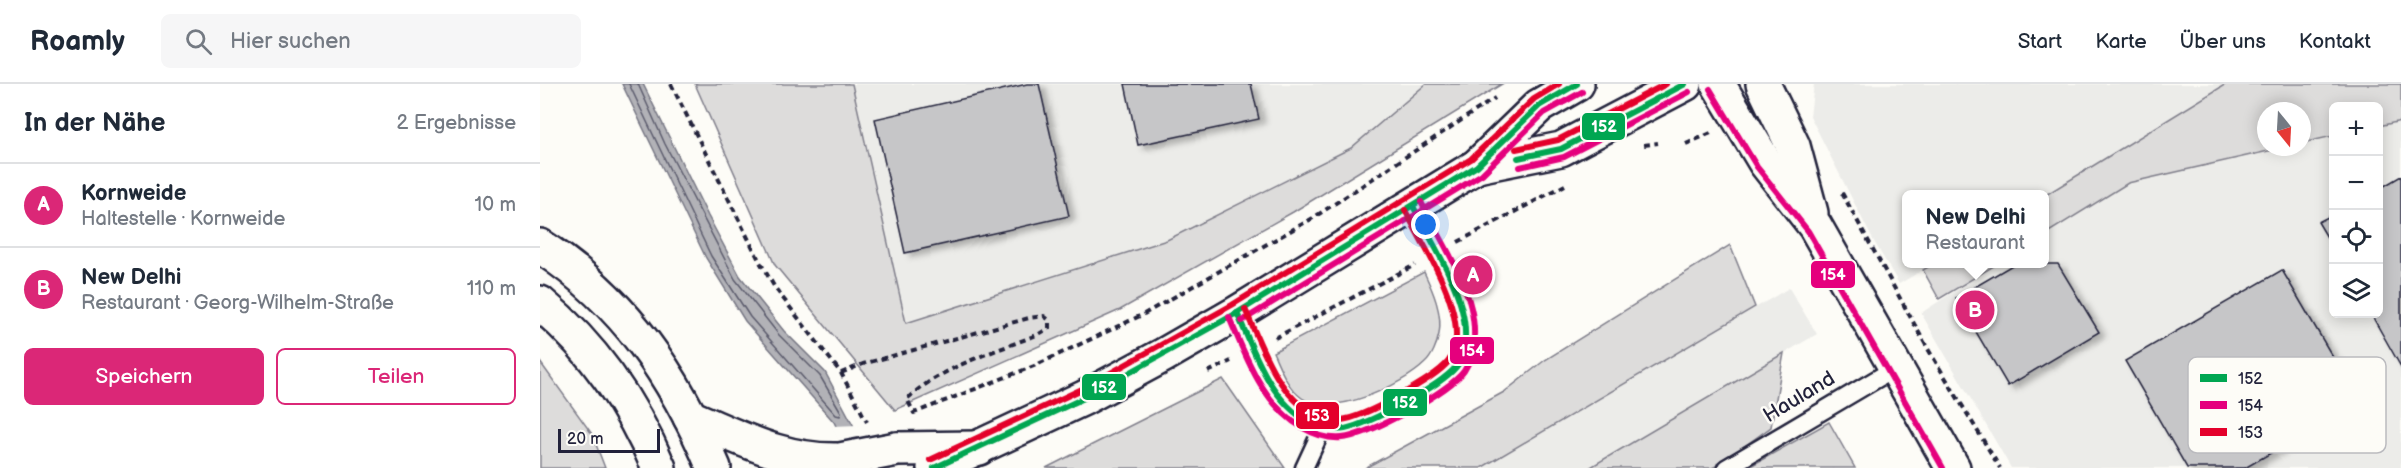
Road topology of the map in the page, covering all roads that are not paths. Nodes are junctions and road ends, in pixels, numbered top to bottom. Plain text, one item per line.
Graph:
1 (1577, 84) edge
2 (1685, 84) edge
3 (1718, 84) edge
4 (1763, 84) edge
5 (1477, 166) junction
6 (1413, 206) junction
7 (1815, 226) junction
8 (540, 246) edge
9 (540, 303) edge
10 (1237, 313) junction
11 (1897, 367) junction
12 (690, 417) junction
13 (1323, 427) junction
14 (979, 448) junction
15 (659, 468) edge
16 (714, 468) edge
17 (934, 468) edge
18 (1304, 468) edge
19 (1726, 468) edge
20 (1953, 468) edge

1 - 5 main road
2 - 5 main road
3 - 7 main road
4 - 7 main road
5 - 6 main road
6 - 10 main road
6 - 13 lane
7 - 11 main road
8 - 12 main road
9 - 15 main road
10 - 13 lane
10 - 14 main road
11 - 19 lane, Hauland
11 - 20 main road
12 - 14 main road, bridge
12 - 16 main road
13 - 18 lane
14 - 17 main road

